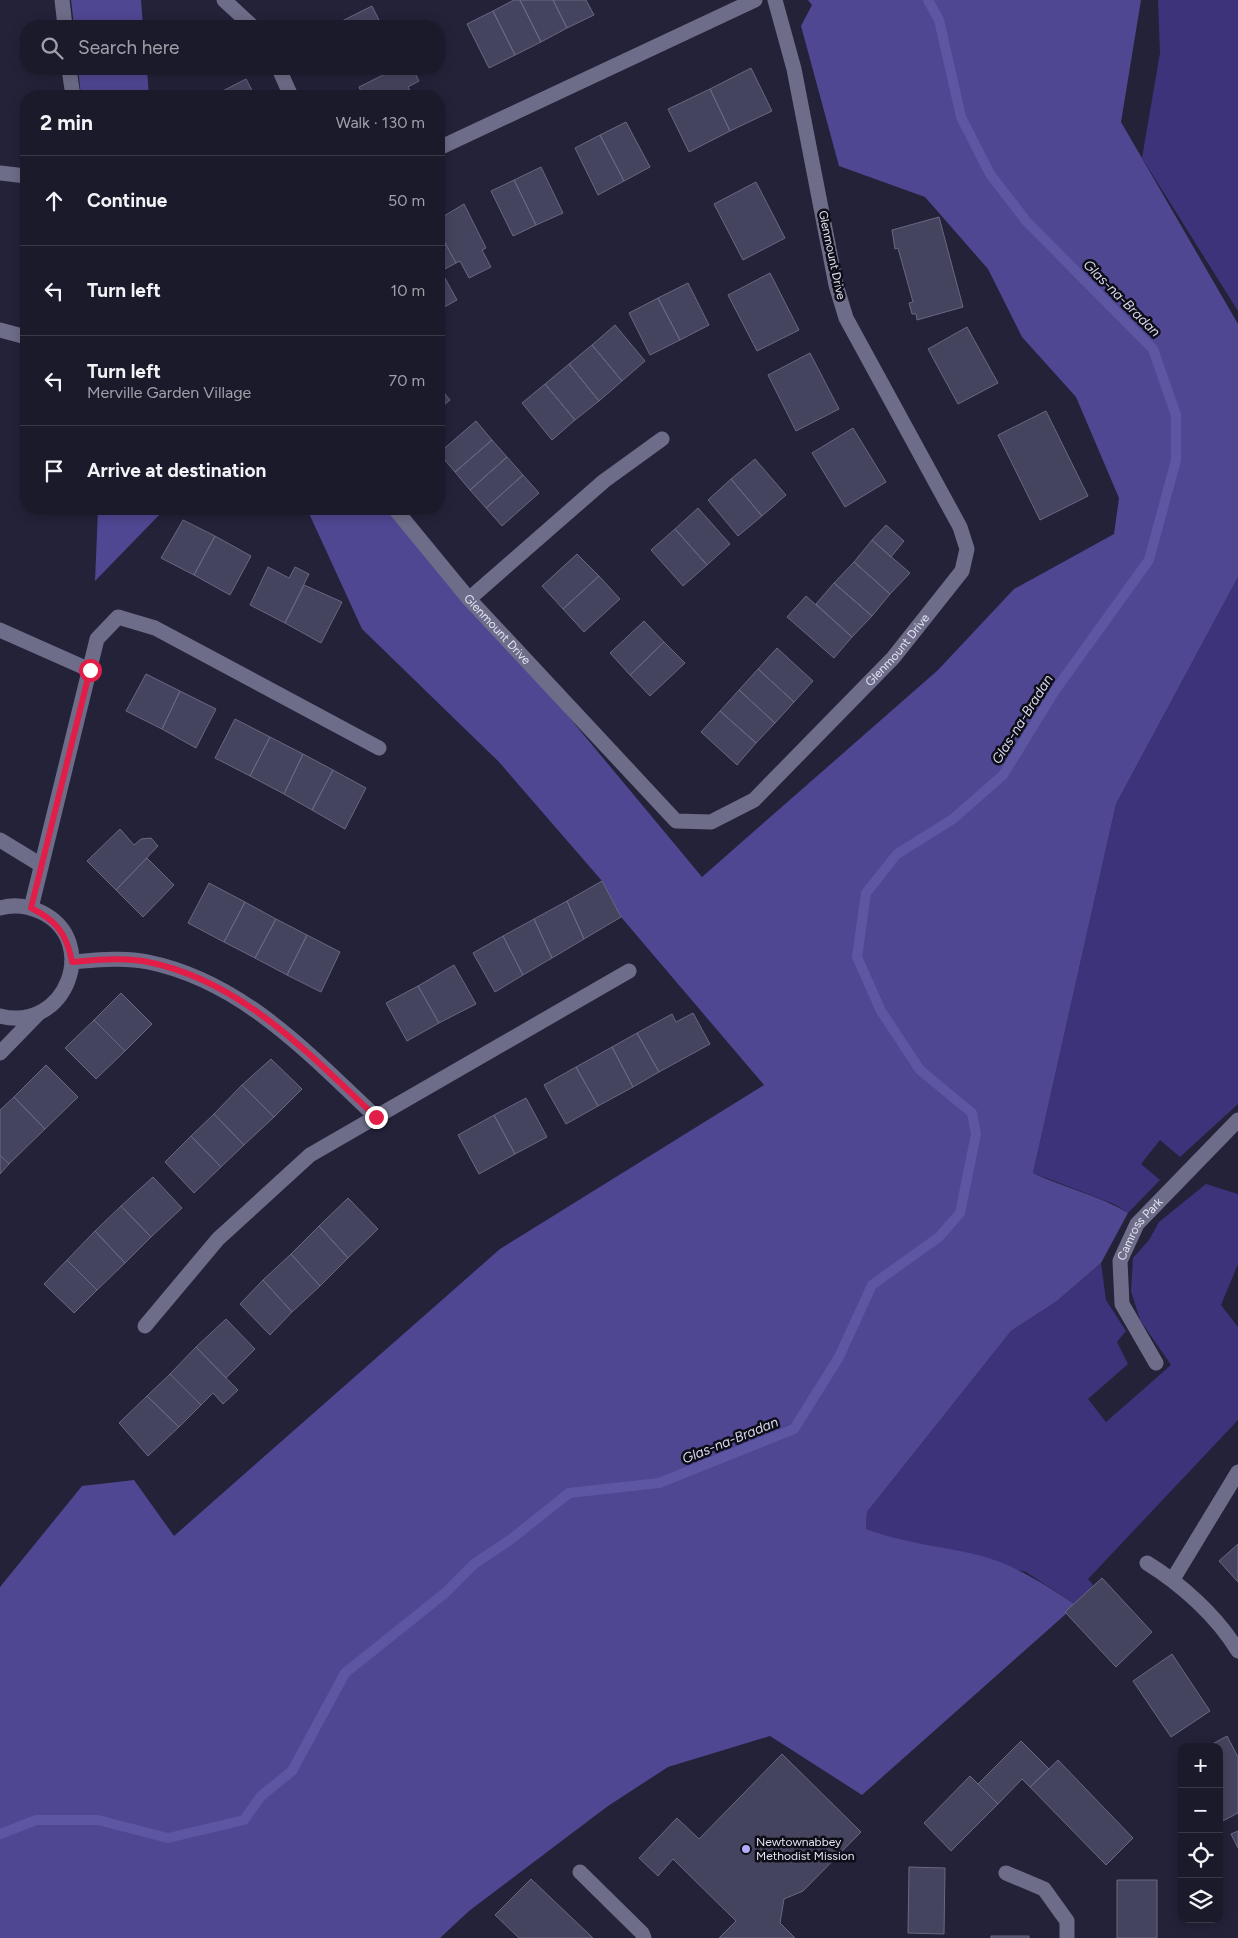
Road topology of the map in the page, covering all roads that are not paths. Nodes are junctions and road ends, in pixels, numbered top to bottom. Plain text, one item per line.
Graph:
1 (62, 0) edge
2 (224, 0) edge
3 (754, 0) edge
4 (774, 0) edge
5 (64, 20) edge
6 (246, 20) edge
7 (70, 75) edge
8 (282, 75) edge
9 (72, 90) edge
10 (288, 90) edge
11 (445, 145) edge
12 (0, 173) edge
13 (20, 175) edge
14 (0, 330) edge
15 (20, 335) edge
16 (662, 439) dead end
17 (400, 515) edge
18 (469, 599) junction
19 (0, 630) edge
20 (90, 670) junction
21 (379, 748) dead end
22 (0, 840) edge
23 (41, 865) junction
24 (0, 908) edge
25 (31, 908) junction
26 (72, 962) junction
27 (629, 971) dead end
28 (38, 1014) junction
29 (0, 1016) edge
30 (0, 1053) edge
31 (376, 1117) junction
32 (1238, 1120) edge
33 (144, 1326) dead end
34 (1156, 1363) dead end
35 (1238, 1472) edge
36 (1147, 1563) dead end
37 (1173, 1579) junction
38 (1238, 1652) edge
39 (580, 1872) dead end
40 (1006, 1873) dead end
41 (644, 1938) edge
42 (1067, 1938) edge

1 - 5 street
2 - 6 street
3 - 11 street
4 - 18 street, Glenmount Drive
7 - 9 street
8 - 10 street
12 - 13 street
14 - 15 street
16 - 18 street
17 - 18 street, Glenmount Drive
19 - 20 street
20 - 21 street
20 - 23 street
22 - 23 street
23 - 25 street
24 - 25 street
25 - 26 street
26 - 28 street
26 - 31 street
27 - 31 street
28 - 29 street
28 - 30 street
31 - 33 street
32 - 34 street, Camross Park
35 - 37 street
36 - 37 street
37 - 38 street
39 - 41 street
40 - 42 street

